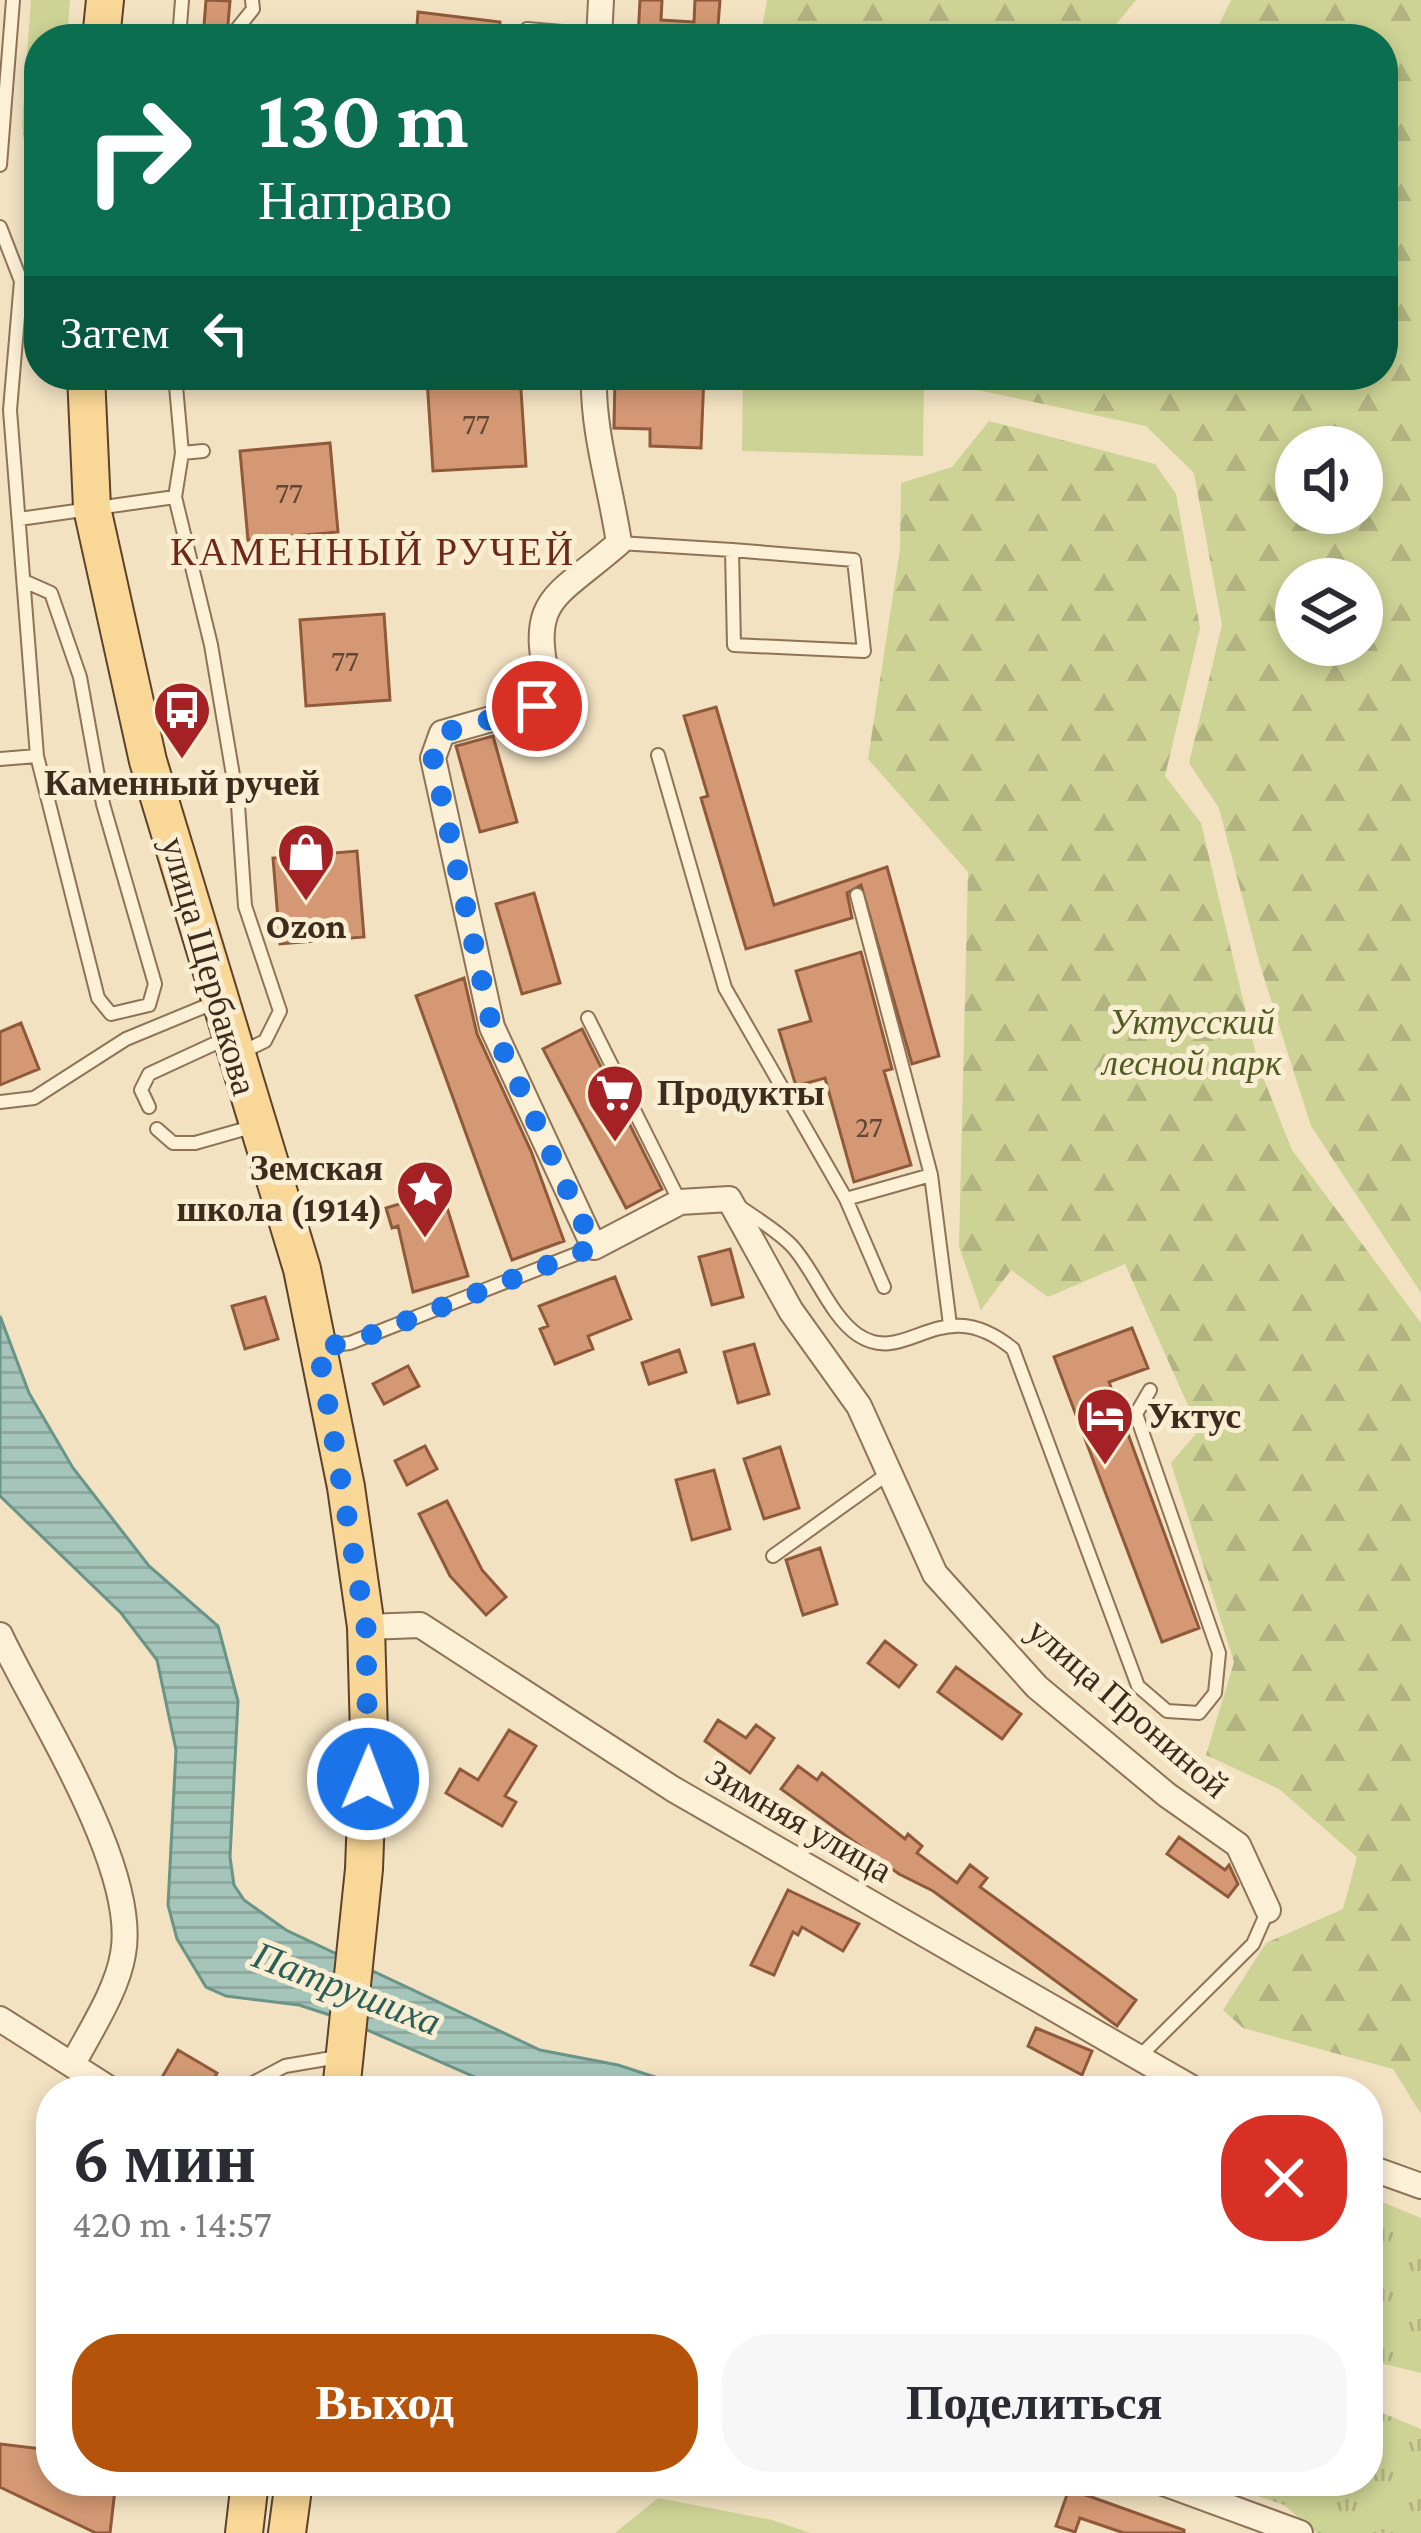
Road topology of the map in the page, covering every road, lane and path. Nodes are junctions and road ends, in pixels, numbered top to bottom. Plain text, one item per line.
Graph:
1 (13, 0) edge
2 (0, 165) edge
3 (0, 227) edge
4 (3, 244) edge
5 (87, 390) edge
6 (176, 390) edge
7 (594, 390) edge
8 (203, 451) dead end
9 (182, 453) junction
10 (175, 497) junction
11 (92, 508) junction
12 (19, 519) junction
13 (619, 543) junction
14 (732, 550) junction
15 (24, 581) junction
16 (38, 755) junction
17 (658, 755) dead end
18 (0, 759) edge
19 (857, 895) dead end
20 (219, 1001) junction
21 (588, 1018) dead end
22 (232, 1046) junction
23 (0, 1102) edge
24 (148, 1107) dead end
25 (255, 1126) junction
26 (157, 1129) dead end
27 (931, 1175) junction
28 (729, 1199) junction
29 (846, 1199) junction
30 (680, 1202) junction
31 (594, 1247) junction
32 (884, 1287) dead end
33 (950, 1325) junction
34 (318, 1347) junction
35 (1150, 1390) dead end
36 (886, 1475) junction
37 (773, 1556) dead end
38 (366, 1627) junction
39 (0, 1634) edge
40 (1268, 1910) joint
41 (0, 2019) edge
42 (1138, 2057) junction
43 (345, 2060) edge
44 (73, 2064) junction
45 (91, 2076) edge
46 (266, 2076) edge
47 (1171, 2076) edge
48 (1383, 2172) edge
49 (1421, 2186) edge
50 (248, 2496) edge
51 (292, 2496) edge
52 (1199, 2496) edge
53 (244, 2533) edge
54 (287, 2533) edge
55 (1300, 2533) edge

1 - 2 lane
3 - 4 lane
4 - 12 lane
5 - 11 main road, улица Щербакова
6 - 9 lane
7 - 13 street
8 - 9 lane
9 - 10 lane
10 - 11 lane
10 - 22 lane
11 - 12 lane
11 - 20 main road, улица Щербакова
12 - 15 lane
13 - 14 lane
13 - 31 street
14 - 14 lane
15 - 16 lane
15 - 16 lane
16 - 18 lane
17 - 29 lane
19 - 27 lane
20 - 22 main road, улица Щербакова
20 - 23 lane
21 - 30 lane
22 - 24 lane
22 - 25 main road, улица Щербакова
25 - 26 lane
25 - 34 main road, улица Щербакова
27 - 29 lane
27 - 33 lane
28 - 30 street
28 - 33 lane
28 - 36 street, улица Прониной
29 - 32 lane
30 - 31 street
31 - 34 lane
33 - 35 lane
34 - 38 main road, улица Щербакова
36 - 37 lane
36 - 40 street, улица Прониной
38 - 42 street, Зимняя улица
38 - 43 main road, улица Щербакова
39 - 44 street
40 - 42 lane
41 - 44 street
42 - 47 street, Зимняя улица
43 - 46 lane
44 - 45 street
48 - 49 street
50 - 53 main road
51 - 54 main road
52 - 55 street

